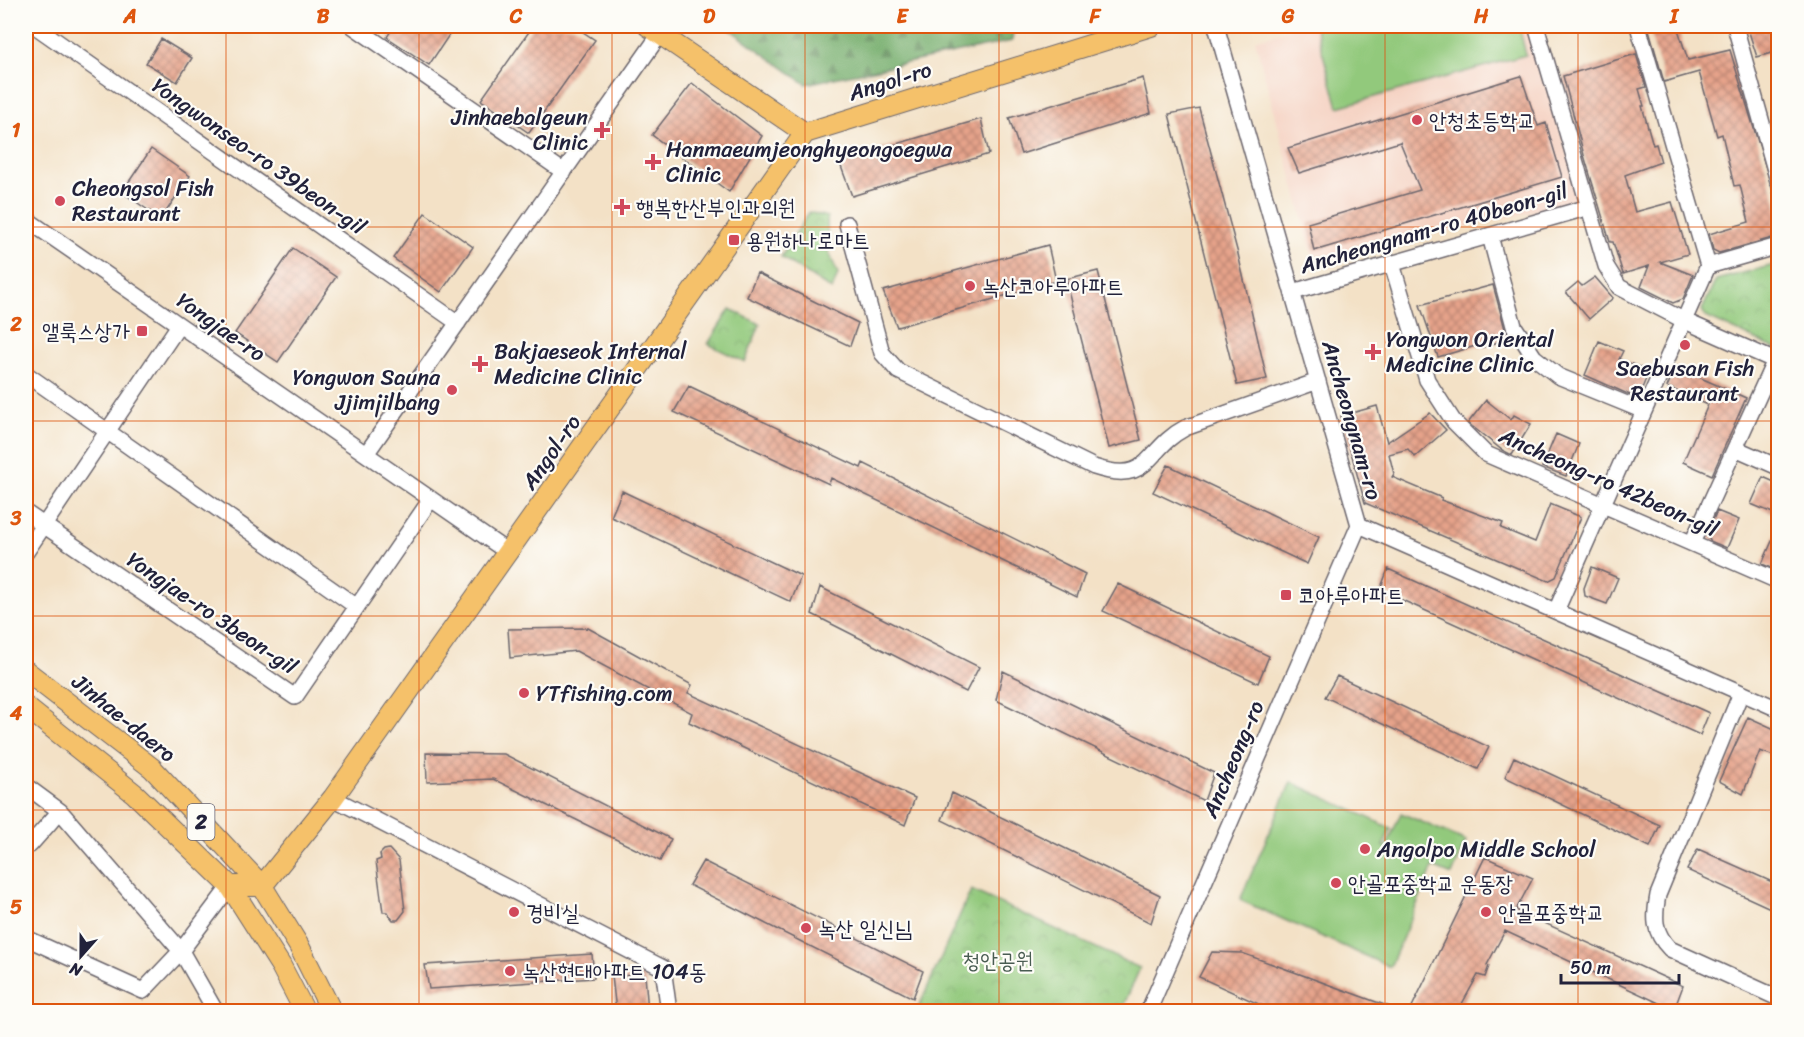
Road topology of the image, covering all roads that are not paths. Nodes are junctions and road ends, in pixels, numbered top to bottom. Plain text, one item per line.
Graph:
1 (35, 26) edge
2 (353, 26) edge
3 (1151, 26) edge
4 (1216, 26) edge
5 (1536, 26) edge
6 (1638, 26) edge
7 (1735, 26) edge
8 (654, 30) edge
9 (805, 133) junction
10 (564, 172) junction
11 (1779, 181) edge
12 (1588, 207) junction
13 (26, 219) edge
14 (847, 224) dead end
15 (1490, 236) junction
16 (1779, 246) edge
17 (1392, 264) junction
18 (1708, 266) junction
19 (1293, 292) junction
20 (1685, 321) junction
21 (458, 323) junction
22 (179, 325) junction
23 (1777, 361) edge
24 (26, 374) edge
25 (1318, 381) junction
26 (1644, 411) junction
27 (108, 432) junction
28 (1735, 448) junction
29 (366, 454) junction
30 (1779, 467) edge
31 (431, 499) junction
32 (1602, 502) junction
33 (26, 513) edge
34 (1359, 525) junction
35 (43, 526) junction
36 (1692, 543) junction
37 (26, 552) edge
38 (509, 553) junction
39 (1779, 581) edge
40 (357, 607) junction
41 (1556, 611) junction
42 (26, 671) edge
43 (1741, 693) junction
44 (26, 706) edge
45 (1779, 709) edge
46 (26, 786) edge
47 (333, 798) junction
48 (60, 811) junction
49 (26, 843) edge
50 (230, 886) junction
51 (262, 886) junction
52 (26, 938) edge
53 (181, 951) junction
54 (1779, 998) edge
55 (216, 1011) edge
56 (305, 1011) edge
57 (332, 1011) edge
58 (669, 1011) edge
59 (1148, 1011) edge

1 - 21 street, Yongwonseo-ro 39beon-gil
2 - 10 street
3 - 9 main road, Angol-ro
4 - 19 street, Ancheongnam-ro
5 - 12 street
6 - 18 street
7 - 11 street
8 - 9 main road
8 - 10 street
9 - 38 main road, Angol-ro
10 - 21 street
12 - 15 street, Ancheongnam-ro 40beon-gil
12 - 20 street
13 - 22 street, Yongjae-ro
14 - 25 street
15 - 17 street, Ancheongnam-ro 40beon-gil
15 - 26 street
16 - 18 street
17 - 19 street, Ancheongnam-ro 40beon-gil
17 - 32 street, Ancheong-ro 42beon-gil
18 - 20 street
19 - 25 street, Ancheongnam-ro
20 - 23 street
20 - 26 street
21 - 29 street
22 - 27 street
22 - 29 street, Yongjae-ro
23 - 28 street
24 - 27 street
25 - 34 street, Ancheongnam-ro
26 - 32 street
27 - 35 street
27 - 40 street
28 - 30 street
28 - 36 street
29 - 31 street, Yongjae-ro
31 - 38 street, Yongjae-ro
31 - 40 street, Yongjae-ro 3beon-gil
32 - 36 street, Ancheong-ro 42beon-gil
32 - 41 street
33 - 35 street
34 - 41 street, Ancheongnam-ro
34 - 59 street, Ancheong-ro
35 - 37 street
35 - 40 street, Yongjae-ro 3beon-gil
36 - 39 street, Ancheong-ro 42beon-gil
38 - 47 main road, Angol-ro
41 - 43 street, Ancheongnam-ro
42 - 51 main road, Jinhae-daero / 2
43 - 45 street, Ancheongnam-ro
43 - 54 street
44 - 50 main road, 2
46 - 48 street
47 - 51 main road, Angol-ro
47 - 58 street
48 - 49 street
48 - 53 street
50 - 51 main road
50 - 53 street
50 - 56 main road, 2
51 - 57 main road, Jinhae-daero / 2
52 - 53 street
53 - 55 street

